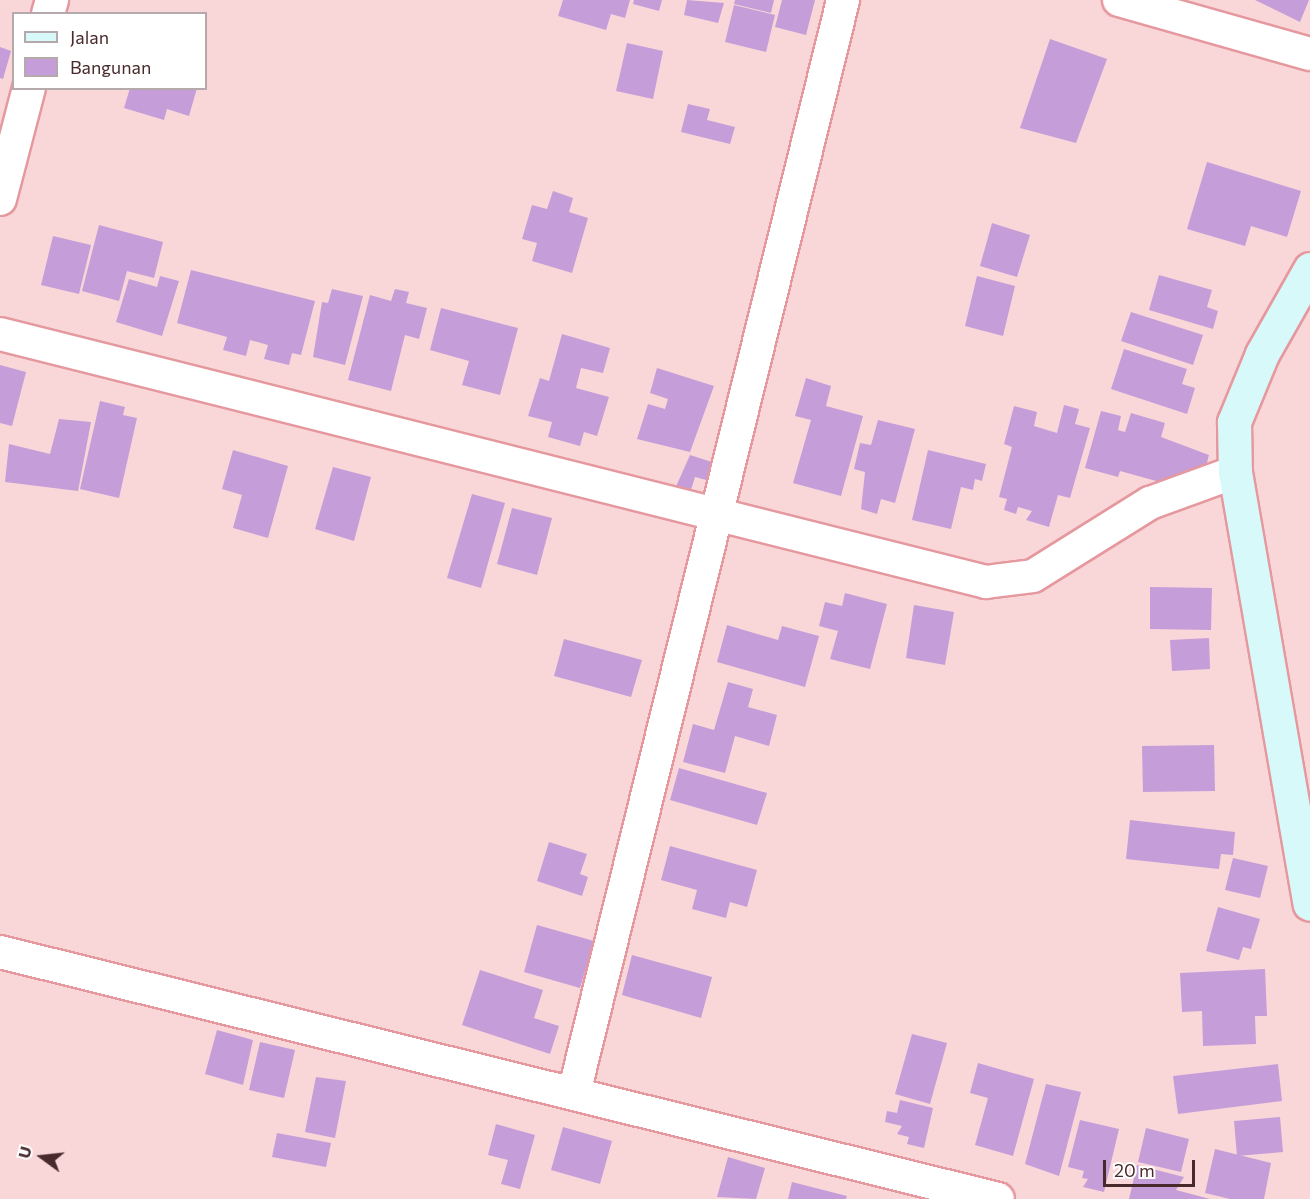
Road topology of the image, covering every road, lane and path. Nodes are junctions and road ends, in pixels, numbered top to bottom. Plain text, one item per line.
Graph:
1 (843, 0) edge
2 (1119, 0) edge
3 (1310, 54) edge
4 (28, 90) edge
5 (0, 199) edge
6 (1310, 269) edge
7 (0, 334) edge
8 (1235, 472) junction
9 (716, 514) junction
10 (1310, 904) edge
11 (0, 952) edge
12 (574, 1093) junction
13 (938, 1191) edge
14 (998, 1199) edge

1 - 9 street
2 - 3 street
4 - 5 street
6 - 8 street
7 - 9 street
8 - 9 street
8 - 10 street
9 - 12 street
11 - 12 street
12 - 13 street
13 - 14 street

